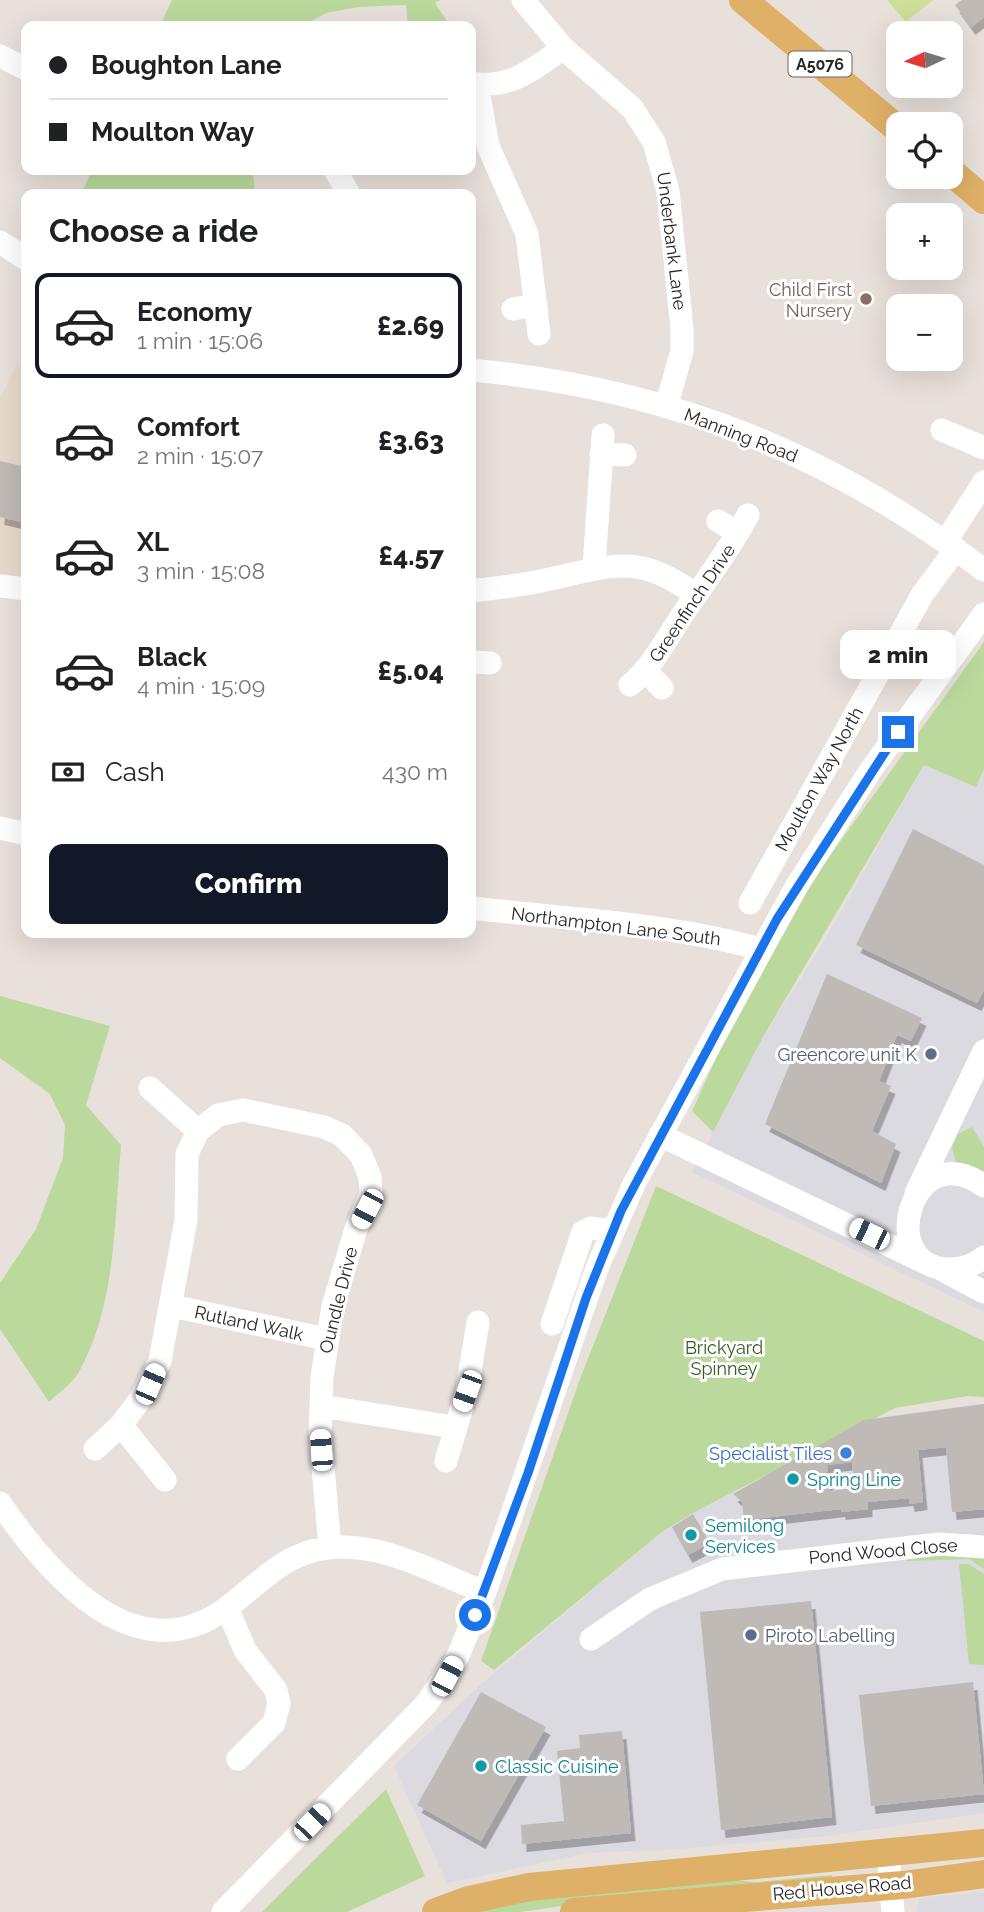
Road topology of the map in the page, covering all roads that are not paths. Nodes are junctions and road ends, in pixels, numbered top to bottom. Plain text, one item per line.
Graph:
1 (523, 0) edge
2 (743, 0) edge
3 (563, 48) junction
4 (0, 56) edge
5 (21, 66) edge
6 (476, 83) edge
7 (476, 92) edge
8 (886, 119) edge
9 (963, 182) edge
10 (984, 201) edge
11 (0, 242) edge
12 (21, 256) edge
13 (536, 305) junction
14 (513, 309) dead end
15 (539, 334) dead end
16 (476, 370) edge
17 (666, 407) junction
18 (942, 430) dead end
19 (984, 447) edge
20 (625, 455) dead end
21 (984, 482) edge
22 (718, 521) dead end
23 (951, 545) junction
24 (594, 567) junction
25 (984, 570) edge
26 (0, 586) edge
27 (21, 588) edge
28 (476, 590) edge
29 (696, 595) junction
30 (984, 614) edge
31 (646, 682) dead end
32 (0, 828) edge
33 (21, 833) edge
34 (750, 903) dead end
35 (476, 909) edge
36 (760, 949) junction
37 (984, 1051) edge
38 (150, 1088) dead end
39 (950, 1117) junction
40 (198, 1131) junction
41 (660, 1135) junction
42 (963, 1175) junction
43 (984, 1186) edge
44 (911, 1202) junction
45 (850, 1225) junction
46 (612, 1231) junction
47 (984, 1257) edge
48 (934, 1266) junction
49 (984, 1292) edge
50 (172, 1306) junction
51 (478, 1322) dead end
52 (552, 1324) dead end
53 (326, 1339) junction
54 (321, 1406) junction
55 (121, 1425) junction
56 (454, 1427) junction
57 (95, 1448) dead end
58 (446, 1461) dead end
59 (165, 1480) dead end
60 (0, 1503) edge
61 (330, 1547) junction
62 (984, 1547) edge
63 (485, 1592) junction
64 (227, 1608) junction
65 (591, 1639) dead end
66 (238, 1759) dead end
67 (984, 1843) edge
68 (984, 1874) edge
69 (895, 1887) edge
70 (223, 1912) edge
71 (436, 1912) edge
72 (574, 1912) edge

1 - 3 street, Underbank Lane
2 - 8 main road, A5076
3 - 6 street
3 - 17 street, Underbank Lane
4 - 5 street
7 - 13 street
9 - 10 main road
11 - 12 street
13 - 14 street
13 - 15 street
16 - 17 street, Manning Road
17 - 23 street, Manning Road
18 - 19 street
20 - 24 street
21 - 23 street, Moulton Way North
22 - 29 street, Greenfinch Drive
23 - 25 street, Manning Road
23 - 34 street, Moulton Way North
24 - 28 street
24 - 29 street
26 - 27 street
29 - 31 street, Greenfinch Drive
30 - 36 street
32 - 33 street
35 - 36 street, Northampton Lane South
36 - 41 street
37 - 39 street
38 - 40 street
39 - 42 street
39 - 44 street
40 - 50 street
40 - 53 street, Oundle Drive
41 - 45 street
41 - 46 street
42 - 43 street
42 - 44 street
44 - 45 street
44 - 48 street
45 - 48 street
46 - 52 street
46 - 63 street
47 - 48 street
48 - 49 street
50 - 53 street, Rutland Walk
50 - 55 street
51 - 56 street
53 - 54 street, Oundle Drive
54 - 56 street
54 - 61 street, Oundle Drive
55 - 57 street
55 - 59 street
56 - 58 street
60 - 64 street
61 - 63 street
61 - 64 street
62 - 65 street, Pond Wood Close
63 - 70 street
64 - 66 street
67 - 69 main road
68 - 69 main road, Red House Road
69 - 71 main road
69 - 72 main road, Red House Road

